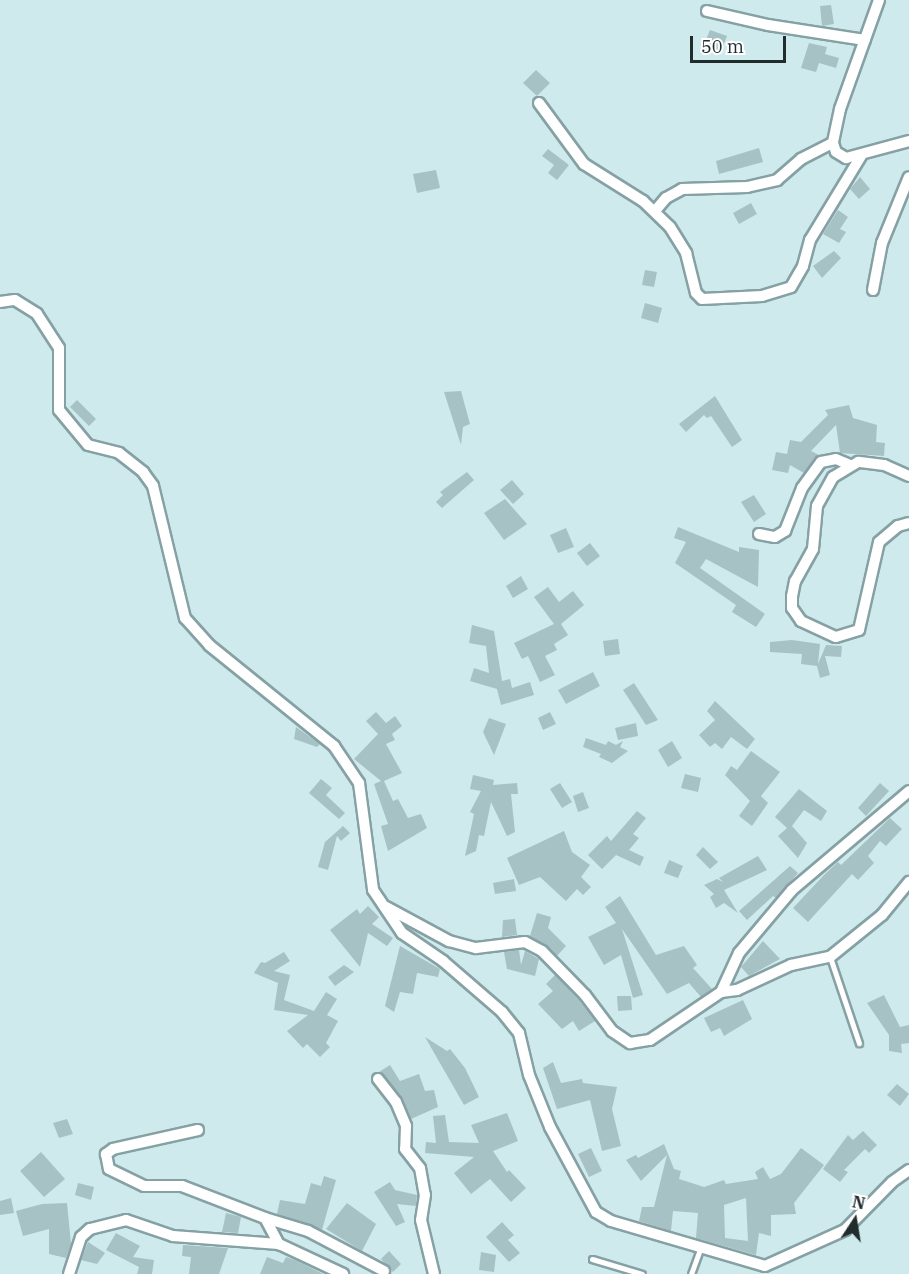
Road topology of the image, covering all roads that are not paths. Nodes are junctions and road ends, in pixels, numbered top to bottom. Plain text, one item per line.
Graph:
1 (879, 0) edge
2 (707, 11) dead end
3 (865, 40) junction
4 (539, 103) dead end
5 (909, 141) edge
6 (833, 143) junction
7 (861, 156) junction
8 (909, 177) edge
9 (655, 211) junction
10 (873, 290) dead end
11 (0, 302) edge
12 (848, 464) junction
13 (909, 476) edge
14 (909, 523) edge
15 (759, 534) dead end
16 (909, 791) edge
17 (909, 882) edge
18 (383, 905) junction
19 (830, 957) junction
20 (721, 992) junction
21 (859, 1043) dead end
22 (378, 1079) dead end
23 (198, 1130) dead end
24 (909, 1170) edge
25 (265, 1218) junction
26 (279, 1244) junction
27 (700, 1249) junction
28 (592, 1259) dead end
29 (384, 1271) dead end
30 (69, 1274) edge
31 (343, 1274) edge
32 (434, 1274) edge
33 (642, 1274) edge
34 (691, 1274) edge

1 - 3 street
2 - 3 street
3 - 6 street
4 - 9 street
5 - 7 street
6 - 7 street
6 - 9 street
7 - 9 street
8 - 10 street
11 - 18 street
12 - 13 street
12 - 14 street
12 - 15 street
16 - 20 street
17 - 19 street
18 - 20 street
18 - 27 street
19 - 20 street
19 - 21 lane
22 - 32 street
23 - 25 street
24 - 27 street
25 - 26 street
25 - 29 street
26 - 30 street
26 - 31 street
27 - 34 lane
28 - 33 lane

